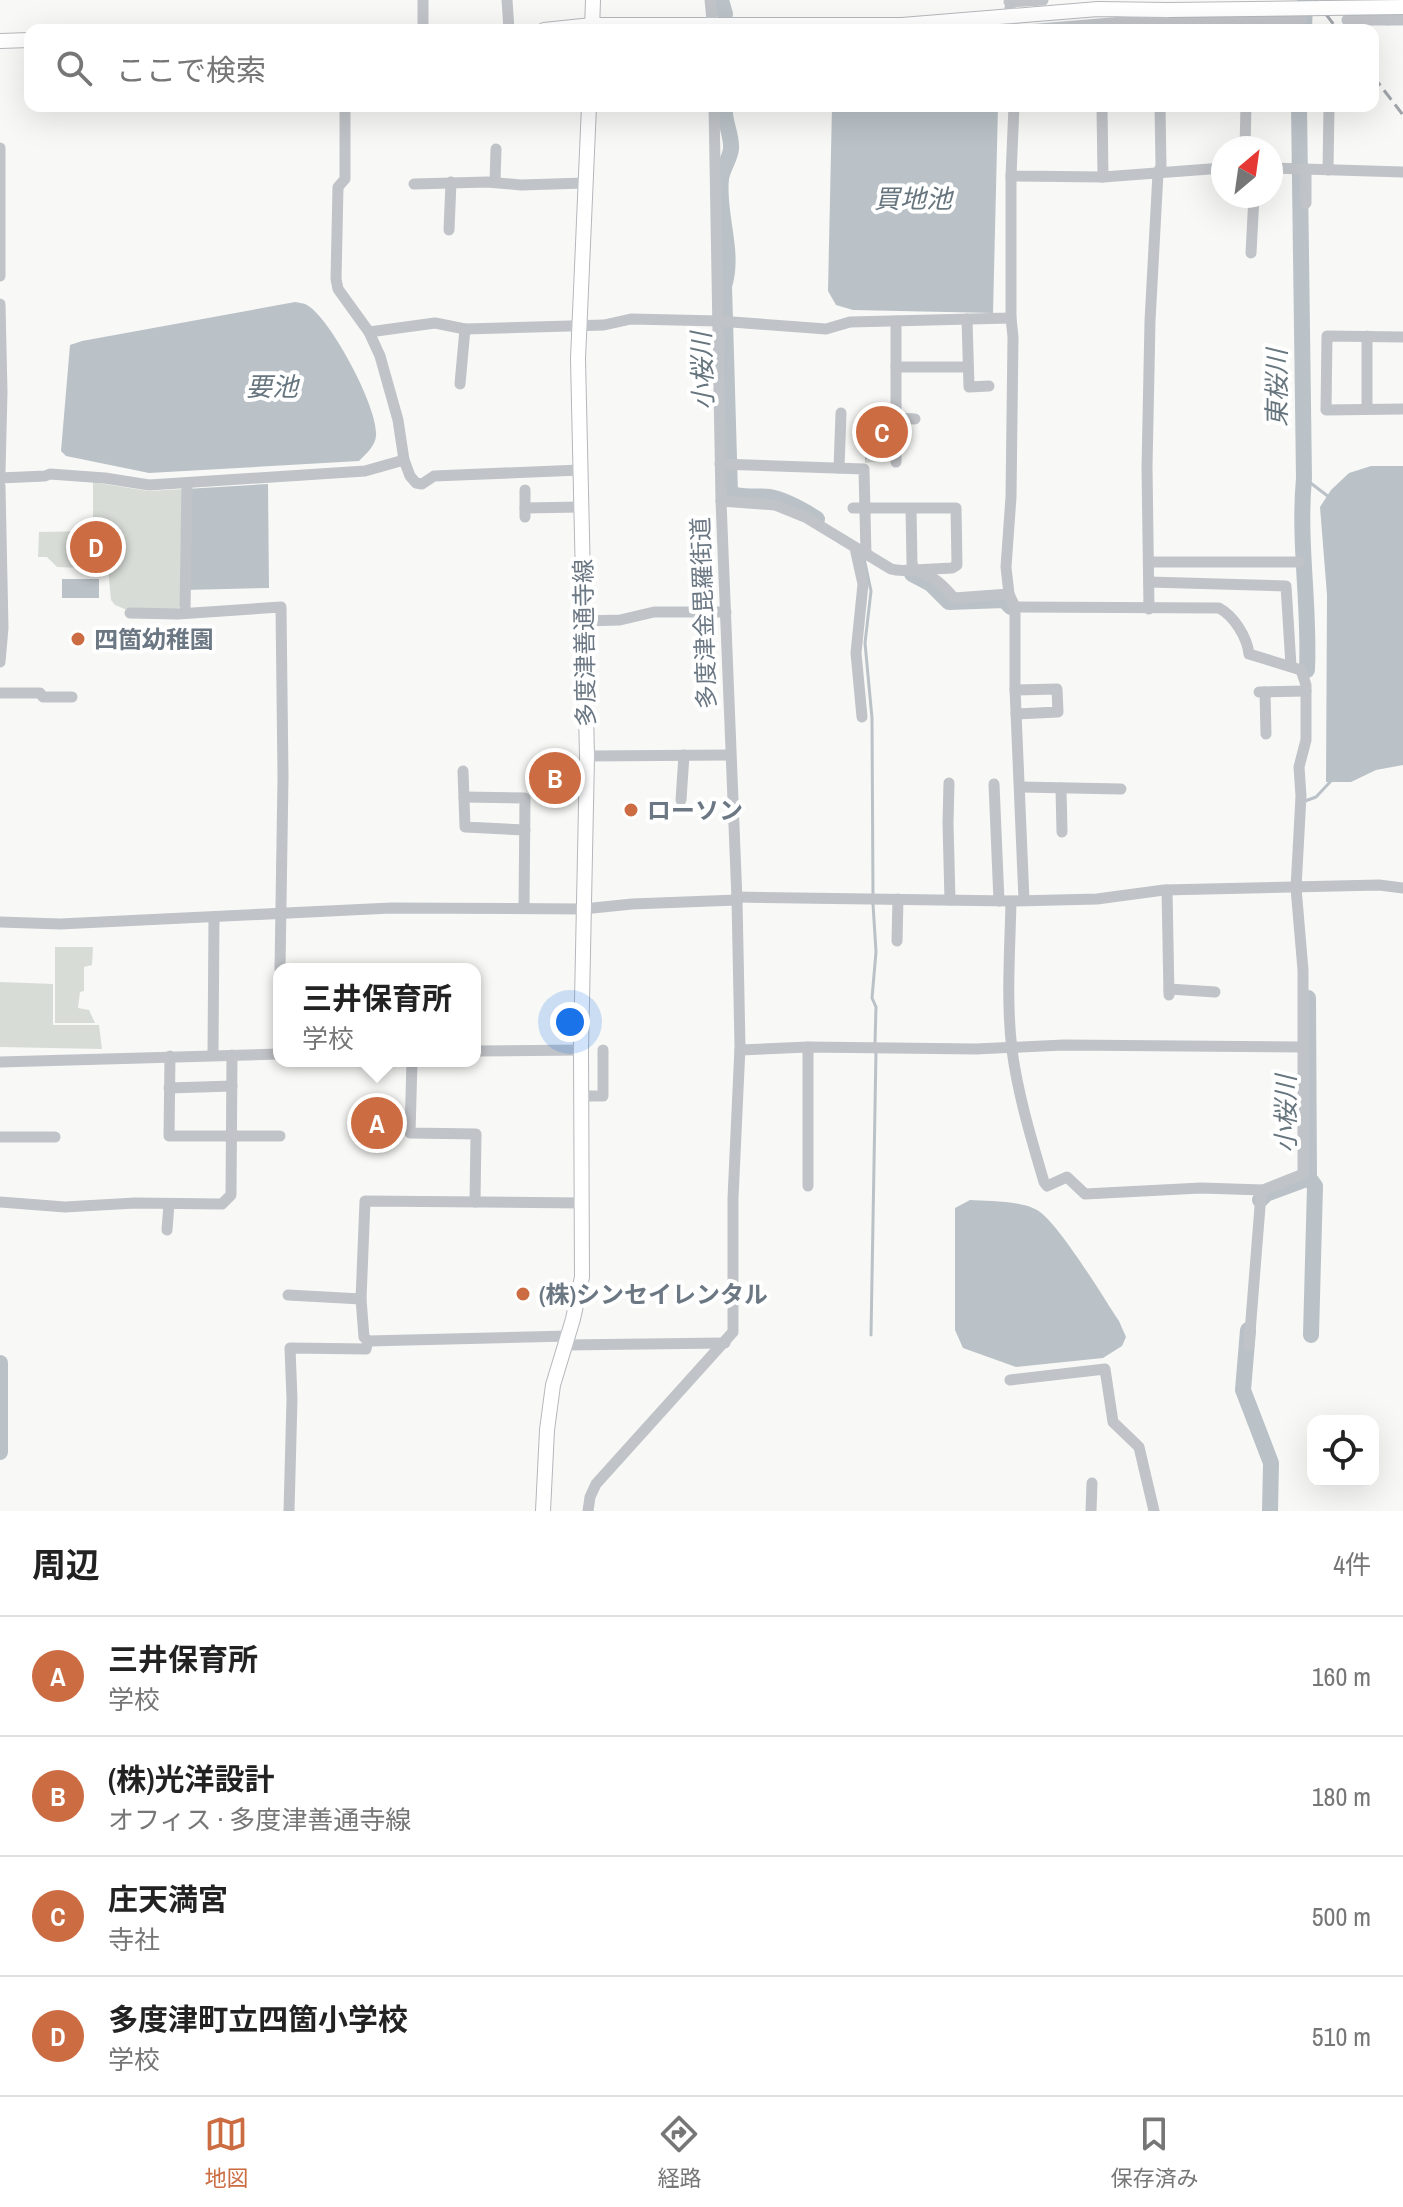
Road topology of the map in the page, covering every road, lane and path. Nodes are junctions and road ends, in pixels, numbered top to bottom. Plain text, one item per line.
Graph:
1 (423, 0) edge
2 (507, 0) edge
3 (593, 0) edge
4 (710, 0) edge
5 (1043, 0) edge
6 (1245, 0) edge
7 (1388, 0) edge
8 (1403, 7) edge
9 (1011, 12) edge
10 (1163, 20) edge
11 (1301, 20) dead end
12 (1347, 20) dead end
13 (1388, 20) junction
14 (1403, 20) edge
15 (423, 24) edge
16 (509, 24) edge
17 (592, 24) edge
18 (713, 24) edge
19 (910, 24) edge
20 (1127, 24) edge
21 (1229, 24) edge
22 (1246, 24) edge
23 (1257, 24) edge
24 (24, 40) edge
25 (0, 41) edge
26 (345, 112) edge
27 (589, 112) edge
28 (714, 112) edge
29 (1014, 112) edge
30 (1102, 112) edge
31 (1160, 112) edge
32 (1246, 112) edge
33 (1329, 112) edge
34 (1245, 136) edge
35 (0, 148) edge
36 (496, 149) dead end
37 (1211, 169) edge
38 (1283, 169) edge
39 (1302, 170) junction
40 (1328, 170) junction
41 (1403, 172) edge
42 (1158, 173) junction
43 (1011, 176) junction
44 (1103, 177) junction
45 (451, 182) junction
46 (495, 182) junction
47 (585, 183) junction
48 (414, 184) dead end
49 (1306, 203) dead end
50 (1253, 208) edge
51 (448, 230) dead end
52 (1251, 253) dead end
53 (0, 276) edge
54 (0, 304) edge
55 (1011, 318) junction
56 (967, 319) junction
57 (719, 321) junction
58 (896, 321) junction
59 (579, 325) junction
60 (465, 329) junction
61 (369, 332) junction
62 (1367, 336) junction
63 (1403, 337) edge
64 (896, 367) junction
65 (968, 367) junction
66 (460, 384) dead end
67 (989, 386) dead end
68 (1, 392) edge
69 (1367, 409) junction
70 (1403, 409) edge
71 (841, 413) dead end
72 (896, 418) junction
73 (915, 419) dead end
74 (404, 460) junction
75 (896, 462) dead end
76 (720, 464) junction
77 (839, 468) junction
78 (580, 470) junction
79 (0, 475) edge
80 (187, 483) junction
81 (0, 486) edge
82 (525, 490) dead end
83 (721, 501) junction
84 (581, 507) junction
85 (859, 508) junction
86 (911, 508) junction
87 (861, 552) junction
88 (1149, 562) junction
89 (1299, 562) dead end
90 (914, 570) junction
91 (1149, 582) junction
92 (1009, 594) junction
93 (1015, 607) junction
94 (1149, 609) junction
95 (185, 612) junction
96 (726, 612) junction
97 (130, 613) dead end
98 (584, 621) junction
99 (2, 625) edge
100 (0, 662) edge
101 (1291, 663) junction
102 (1015, 690) junction
103 (1306, 691) junction
104 (0, 693) edge
105 (72, 697) dead end
106 (1016, 714) junction
107 (862, 717) dead end
108 (1266, 734) dead end
109 (684, 755) junction
110 (730, 755) junction
111 (587, 756) junction
112 (463, 771) dead end
113 (949, 783) dead end
114 (994, 784) dead end
115 (1021, 787) junction
116 (1061, 788) junction
117 (1121, 789) dead end
118 (464, 797) junction
119 (681, 800) dead end
120 (525, 830) junction
121 (1062, 832) dead end
122 (1296, 888) junction
123 (1403, 888) edge
124 (1167, 890) junction
125 (736, 899) junction
126 (898, 899) junction
127 (950, 900) junction
128 (1024, 900) junction
129 (1005, 901) junction
130 (524, 908) junction
131 (583, 909) junction
132 (280, 913) junction
133 (214, 917) junction
134 (0, 922) edge
135 (897, 941) dead end
136 (280, 963) edge
137 (1215, 992) dead end
138 (808, 1047) junction
139 (1303, 1047) junction
140 (1012, 1048) junction
141 (581, 1050) junction
142 (603, 1050) dead end
143 (740, 1050) junction
144 (481, 1051) edge
145 (273, 1054) edge
146 (213, 1055) junction
147 (232, 1055) junction
148 (170, 1056) junction
149 (0, 1062) edge
150 (412, 1067) edge
151 (232, 1086) junction
152 (169, 1088) junction
153 (582, 1096) junction
154 (232, 1136) junction
155 (280, 1136) dead end
156 (0, 1137) edge
157 (55, 1137) dead end
158 (808, 1186) dead end
159 (1261, 1195) junction
160 (0, 1202) edge
161 (475, 1202) junction
162 (582, 1203) junction
163 (169, 1204) junction
164 (167, 1230) dead end
165 (288, 1295) dead end
166 (361, 1299) junction
167 (566, 1340) junction
168 (368, 1341) junction
169 (725, 1343) junction
170 (1249, 1345) dead end
171 (1010, 1380) dead end
172 (1092, 1483) dead end
173 (289, 1511) edge
174 (543, 1511) edge
175 (588, 1511) edge
176 (1091, 1511) edge
177 (1154, 1511) edge

1 - 15 street
2 - 16 street
3 - 17 main road
4 - 18 street
5 - 9 street
6 - 22 street
7 - 13 street
8 - 10 main road, bridge
9 - 10 main road
9 - 19 main road
10 - 20 street
10 - 21 street
11 - 23 street
12 - 13 street
13 - 14 street
24 - 25 main road
26 - 61 street
27 - 47 main road, 多度津善通寺線
28 - 57 street, 多度津金毘羅街道
29 - 43 street
30 - 44 street
31 - 42 street
32 - 34 street
33 - 40 street
35 - 53 street
36 - 46 street
37 - 42 street
38 - 39 street
39 - 40 street
39 - 49 street
40 - 41 street
42 - 44 street
42 - 88 street
43 - 44 street
43 - 55 street
45 - 46 street
45 - 48 street
45 - 51 street
46 - 47 street
47 - 59 main road, 多度津善通寺線
50 - 52 street
54 - 68 street
55 - 56 street
55 - 92 street
56 - 58 street
56 - 65 street
57 - 58 street
57 - 59 street
57 - 76 street, 多度津金毘羅街道
58 - 64 street
59 - 60 street
59 - 78 main road, 多度津善通寺線
60 - 61 street
60 - 66 street
61 - 74 street
62 - 63 street
62 - 69 street
62 - 69 street
64 - 65 street
64 - 72 street
65 - 67 street
68 - 79 street
69 - 70 street
71 - 77 street
72 - 73 street
72 - 75 street
74 - 78 street
74 - 80 street
76 - 77 street
76 - 83 street, 多度津金毘羅街道
77 - 85 street
78 - 84 main road, 多度津善通寺線
79 - 80 street
80 - 95 street
81 - 99 street
82 - 84 street
83 - 87 street
83 - 96 street, 多度津金毘羅街道
84 - 98 main road, 多度津善通寺線
85 - 86 street
85 - 87 street
86 - 90 street
86 - 90 street
87 - 90 street
87 - 107 street
88 - 89 street
88 - 91 street
90 - 92 street
91 - 94 street
91 - 101 street
92 - 93 street
93 - 94 street
93 - 102 street
94 - 101 street
95 - 97 street
95 - 132 street
96 - 98 street
96 - 110 street, 多度津金毘羅街道
98 - 111 main road, 多度津善通寺線
99 - 100 street
101 - 103 street
102 - 106 street
102 - 106 street
103 - 108 street
103 - 122 street
104 - 105 street
106 - 115 street
109 - 110 street
109 - 111 street
109 - 119 street
110 - 125 street, 多度津金毘羅街道
111 - 131 main road, 多度津善通寺線
112 - 118 street
113 - 127 street
114 - 129 street
115 - 116 street
115 - 128 street
116 - 117 street
116 - 121 street
118 - 120 street
118 - 120 street
120 - 130 street
122 - 123 street
122 - 124 street
122 - 139 street
124 - 128 street
124 - 137 street
125 - 126 street
125 - 131 street
125 - 143 street, 多度津金毘羅街道
126 - 127 street
126 - 135 street
127 - 129 street
128 - 129 street
129 - 140 street
130 - 131 street
130 - 132 street
131 - 141 main road, 多度津善通寺線
132 - 133 street
132 - 136 street
133 - 134 street
133 - 146 street
138 - 140 street
138 - 143 street
138 - 158 street
139 - 140 street
139 - 159 street
140 - 159 street
141 - 144 street
141 - 153 main road, 多度津善通寺線
142 - 153 street
143 - 169 street, 多度津金毘羅街道
145 - 147 street
146 - 147 street
146 - 148 street
147 - 151 street
148 - 149 street
148 - 152 street
150 - 161 street
151 - 152 street
151 - 154 street
152 - 154 street
153 - 162 main road, 多度津善通寺線
154 - 155 street
154 - 163 street
156 - 157 street
159 - 170 street
160 - 163 street
161 - 162 street
161 - 166 street
162 - 167 main road, 多度津善通寺線
163 - 164 street
165 - 166 street
166 - 168 street
167 - 168 street
167 - 169 street
167 - 174 main road, 多度津善通寺線
168 - 173 street
169 - 175 street
171 - 177 street
172 - 176 street

